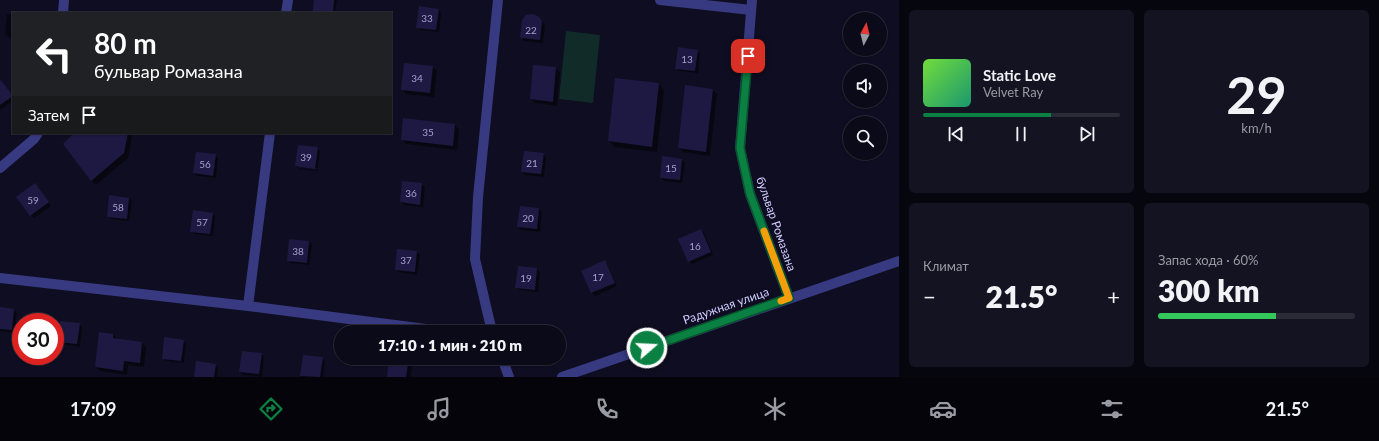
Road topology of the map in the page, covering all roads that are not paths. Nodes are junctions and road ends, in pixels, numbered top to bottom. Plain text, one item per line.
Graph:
1 (64, 0) edge
2 (288, 0) edge
3 (498, 0) edge
4 (660, 0) edge
5 (752, 5) edge
6 (63, 12) edge
7 (286, 12) edge
8 (37, 134) edge
9 (270, 134) edge
10 (0, 168) edge
11 (899, 261) edge
12 (0, 278) edge
13 (789, 298) junction
14 (248, 306) junction
15 (395, 325) edge
16 (490, 325) edge
17 (505, 365) edge
18 (509, 377) edge
19 (562, 377) edge

1 - 6 street
2 - 7 street
3 - 16 street
4 - 5 street, бульвар Ромазана
5 - 13 street, бульвар Ромазана
8 - 10 street
9 - 14 street
11 - 13 street, Радужная улица
12 - 14 street
13 - 19 street, Радужная улица
14 - 15 street
17 - 18 street

